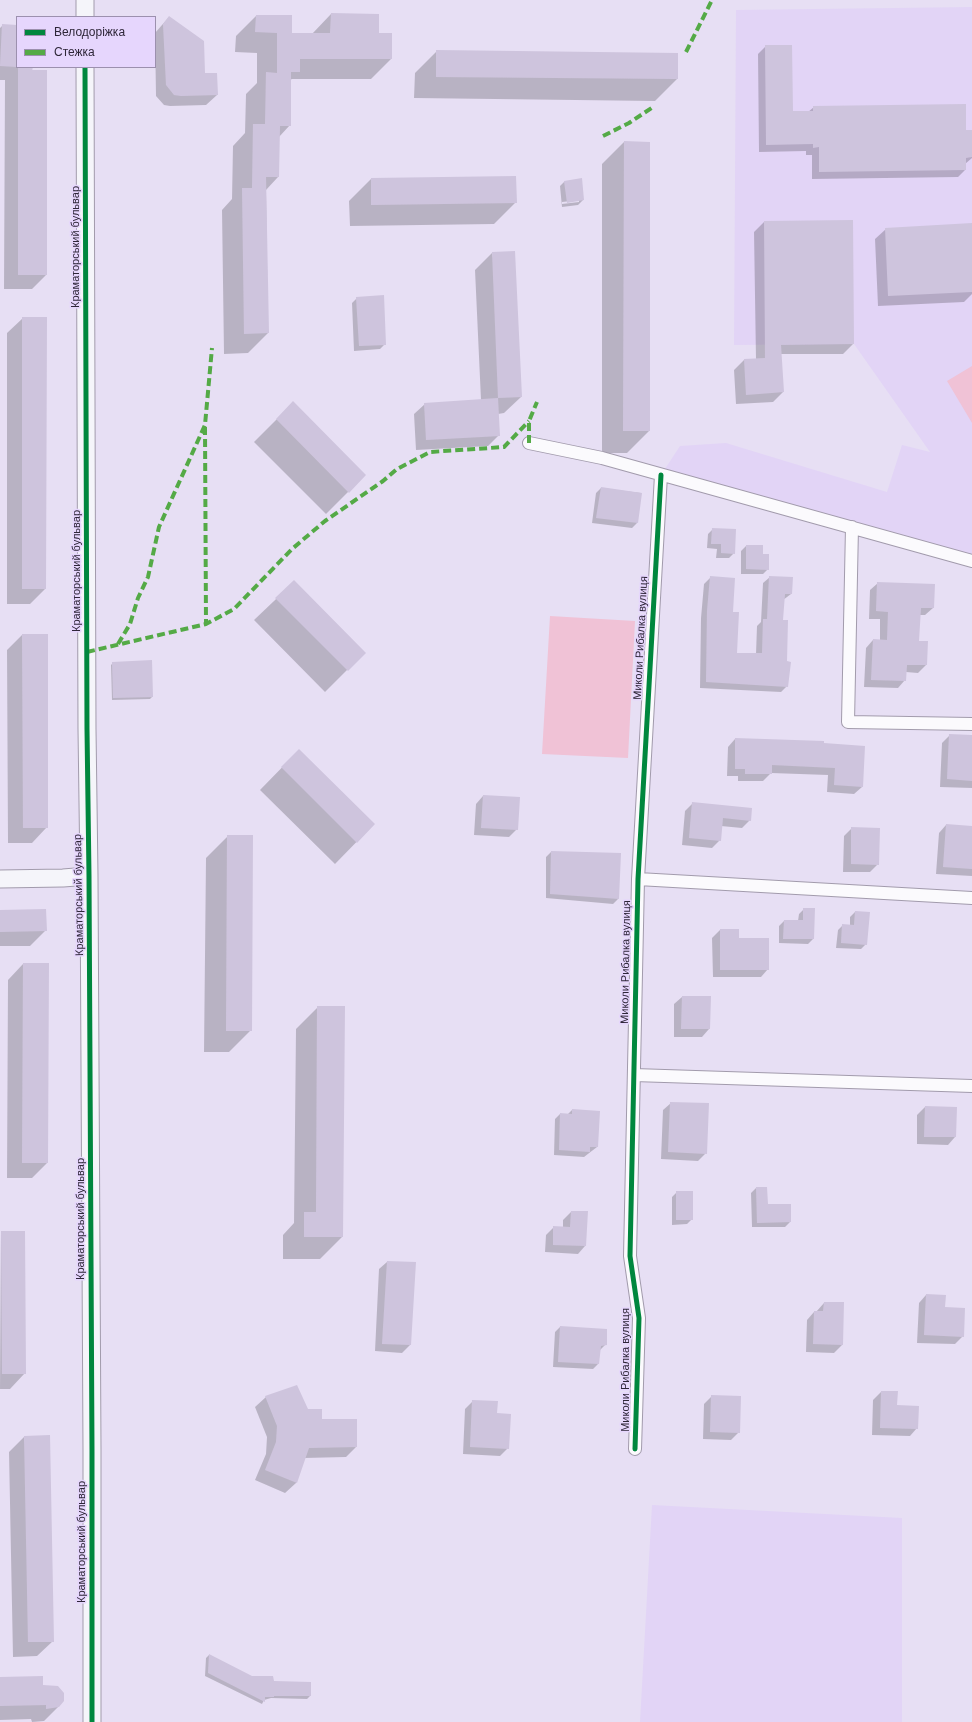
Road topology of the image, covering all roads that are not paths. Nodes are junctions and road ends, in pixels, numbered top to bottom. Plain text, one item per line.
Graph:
1 (85, 0) edge
2 (85, 16) edge
3 (85, 68) edge
4 (529, 443) dead end
5 (661, 475) junction
6 (852, 527) junction
7 (972, 561) edge
8 (972, 724) edge
9 (89, 876) junction
10 (0, 879) edge
11 (638, 879) junction
12 (972, 898) edge
13 (634, 1075) junction
14 (972, 1086) edge
15 (635, 1449) dead end
16 (92, 1722) edge

1 - 2 street
3 - 9 street, Краматорський бульвар
4 - 5 street
5 - 6 street
5 - 11 street, Миколи Рибалка вулиця
6 - 7 street
6 - 8 street
9 - 10 street
9 - 16 street, Краматорський бульвар
11 - 12 street
11 - 13 street, Миколи Рибалка вулиця
13 - 14 street
13 - 15 street, Миколи Рибалка вулиця

